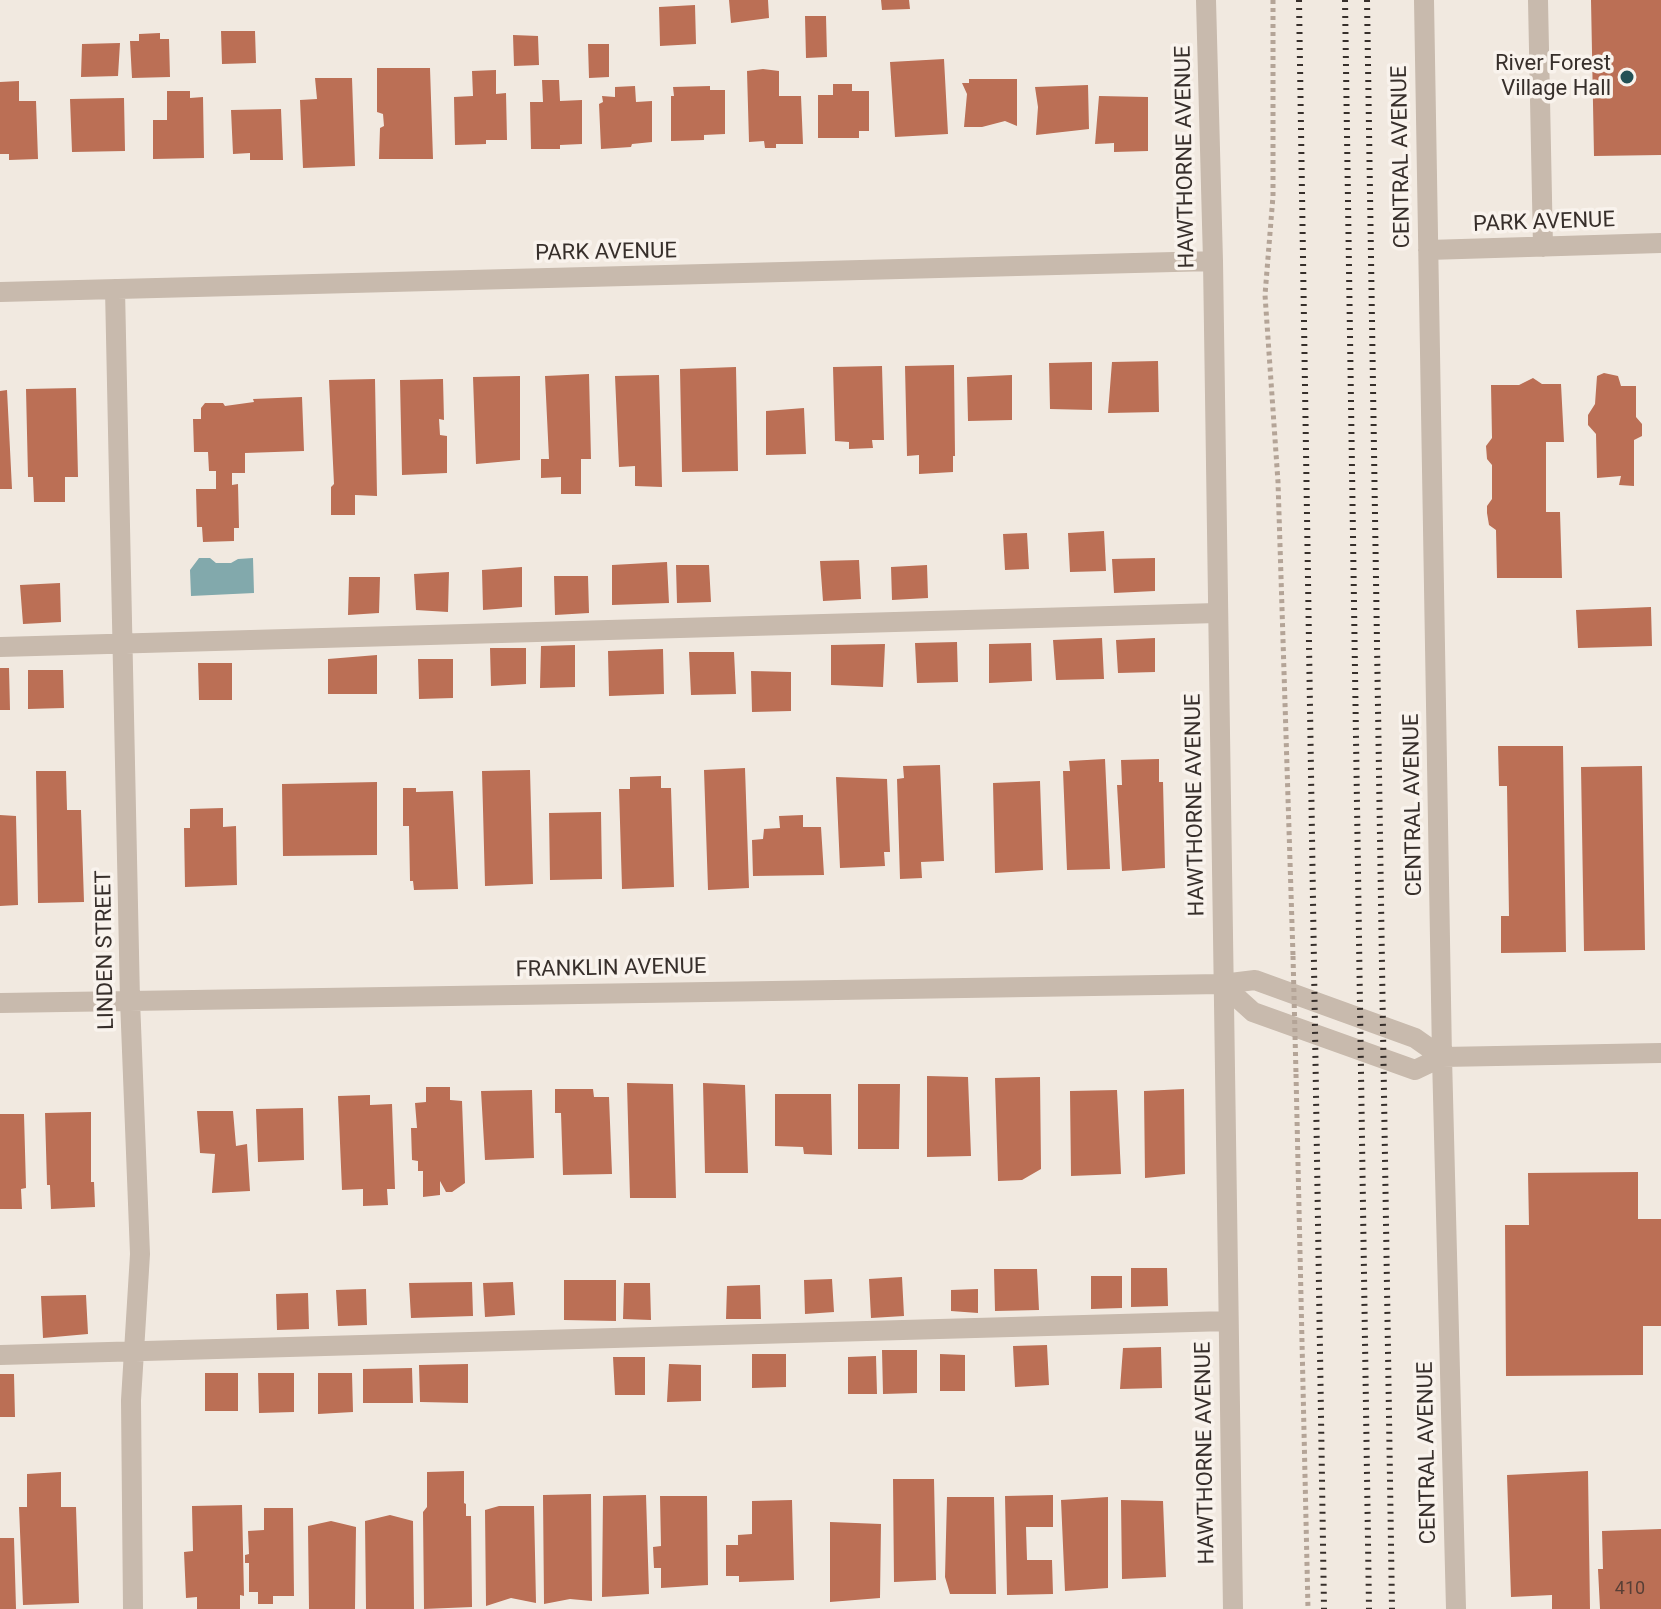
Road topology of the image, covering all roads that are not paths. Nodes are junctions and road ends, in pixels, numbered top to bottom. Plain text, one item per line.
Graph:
1 (1206, 0) edge
2 (1424, 0) edge
3 (1538, 0) edge
4 (1661, 243) edge
5 (1543, 247) junction
6 (1428, 250) junction
7 (1213, 261) junction
8 (115, 289) junction
9 (0, 292) edge
10 (1217, 613) junction
11 (123, 644) junction
12 (0, 647) edge
13 (1222, 984) junction
14 (130, 1000) junction
15 (0, 1003) edge
16 (1661, 1053) edge
17 (1442, 1057) junction
18 (1228, 1321) junction
19 (132, 1352) junction
20 (0, 1355) edge
21 (133, 1609) edge
22 (1233, 1609) edge
23 (1456, 1609) edge

1 - 7 street, HAWTHORNE AVENUE
2 - 6 street, CENTRAL AVENUE
3 - 5 street
4 - 5 street, PARK AVENUE
5 - 6 street, PARK AVENUE
6 - 17 street, CENTRAL AVENUE
7 - 8 street, PARK AVENUE
7 - 10 street, HAWTHORNE AVENUE
8 - 9 street, PARK AVENUE
8 - 11 street, LINDEN STREET
10 - 11 street
10 - 13 street, HAWTHORNE AVENUE
11 - 12 street
11 - 14 street, LINDEN STREET
13 - 14 street, FRANKLIN AVENUE
13 - 17 street, FRANKLIN AVENUE
13 - 17 street
13 - 18 street, HAWTHORNE AVENUE
14 - 15 street, FRANKLIN AVENUE
14 - 19 street, LINDEN STREET
16 - 17 street
17 - 23 street, CENTRAL AVENUE
18 - 19 street
18 - 22 street, HAWTHORNE AVENUE
19 - 20 street
19 - 21 street, LINDEN STREET

